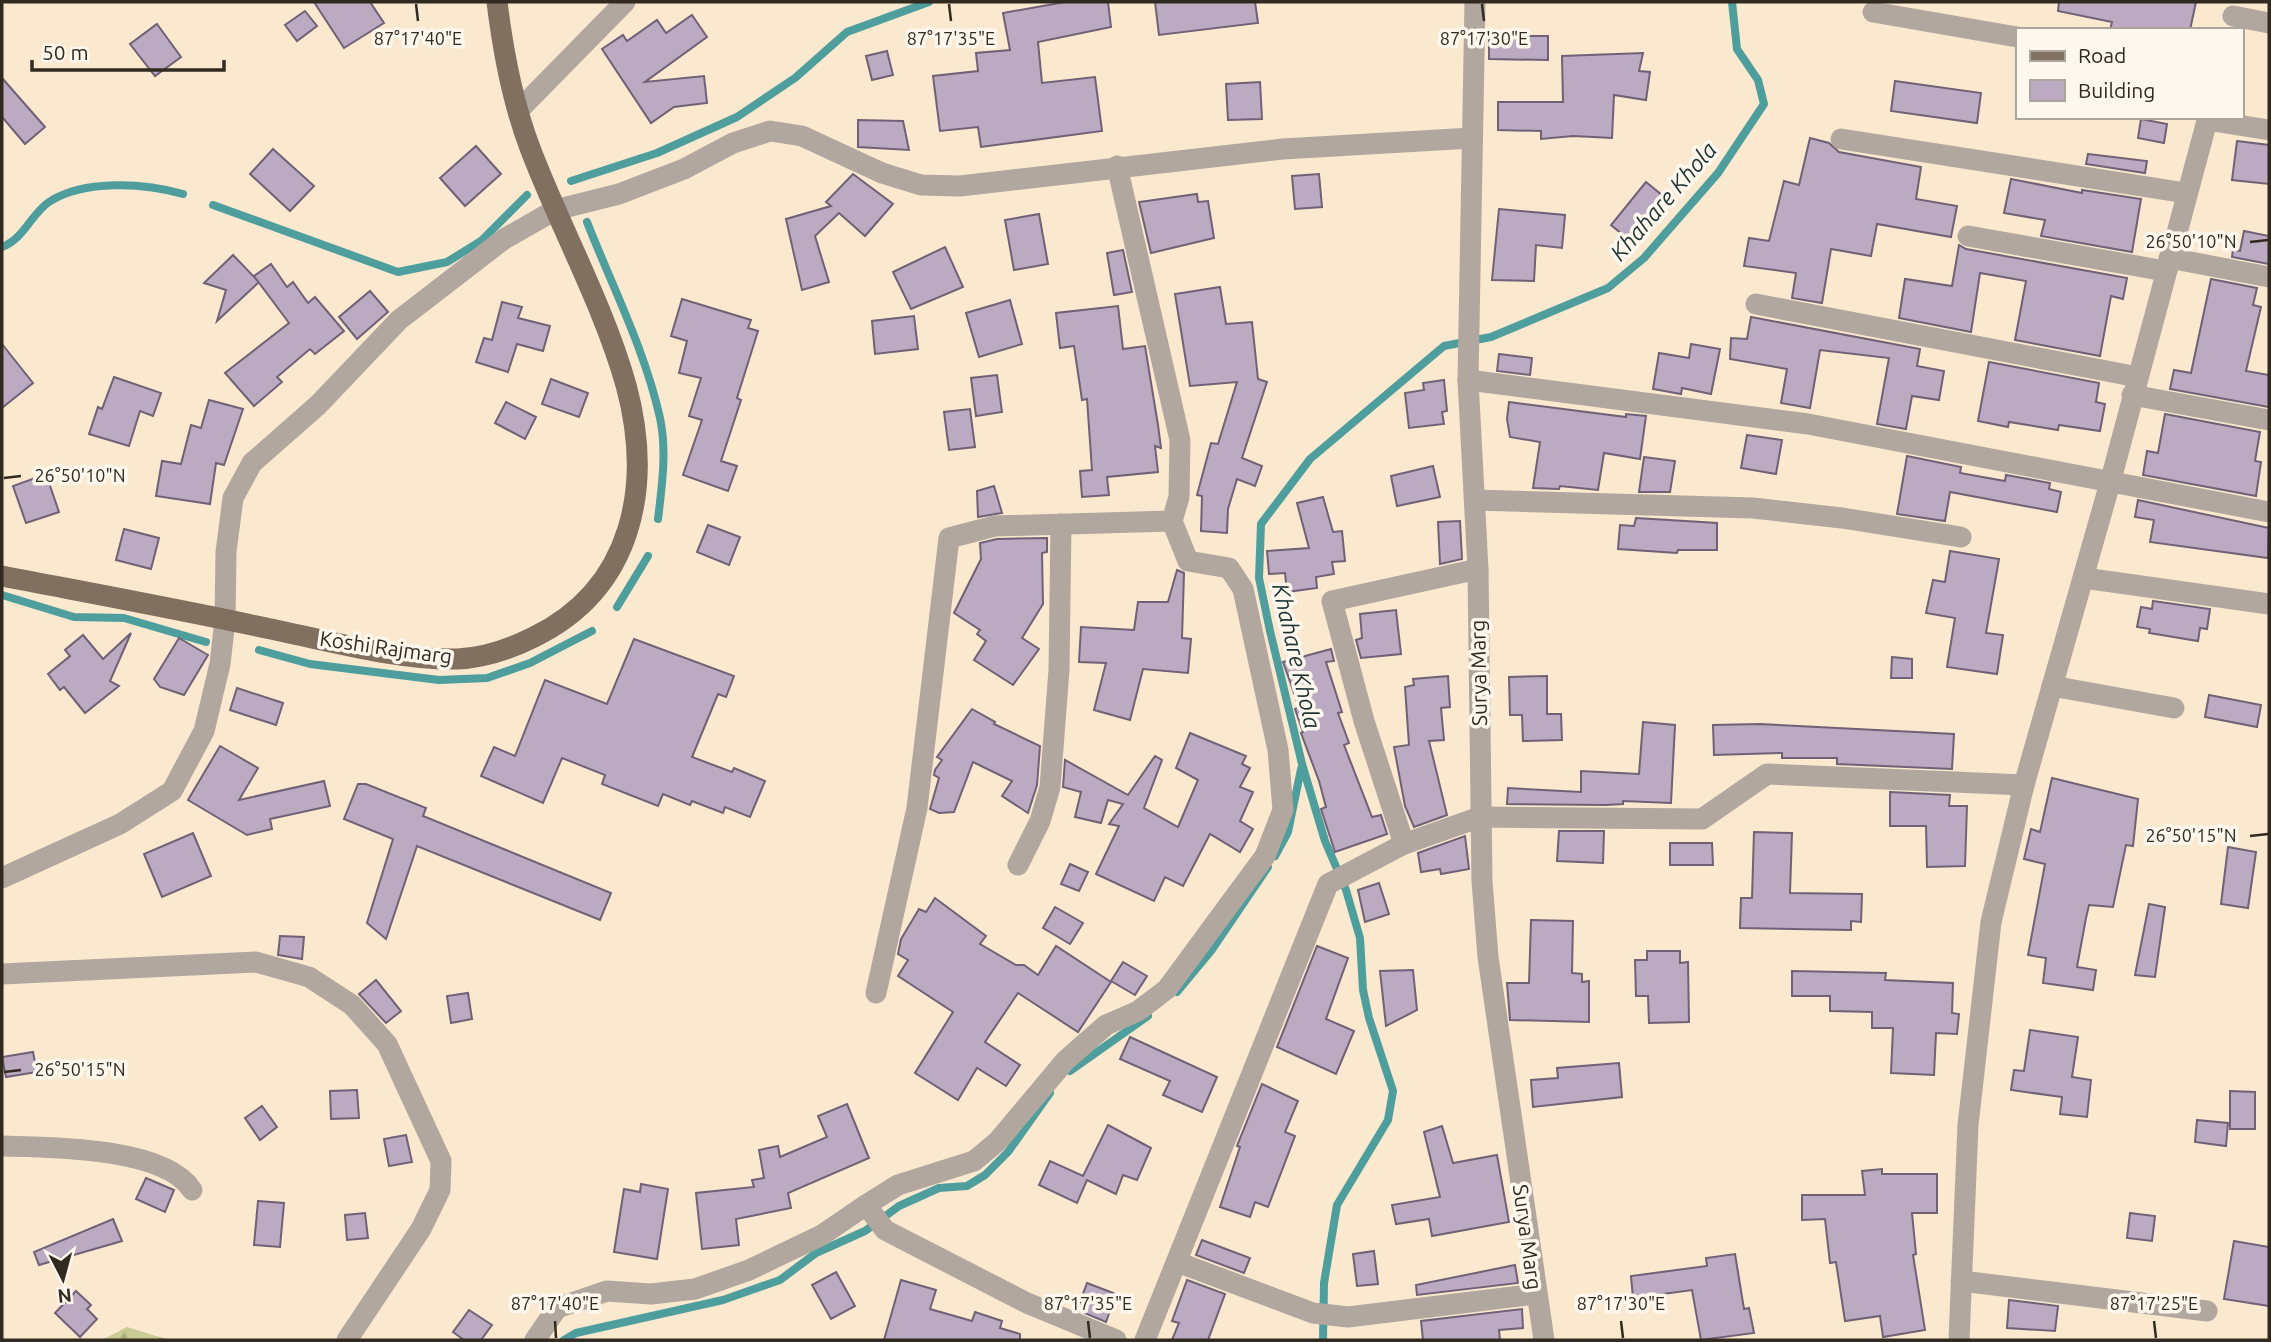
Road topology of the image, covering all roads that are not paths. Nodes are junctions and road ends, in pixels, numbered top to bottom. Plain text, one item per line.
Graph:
1 (497, 2) edge
2 (625, 2) edge
3 (1475, 2) edge
4 (1873, 12) dead end
5 (2234, 16) edge
6 (2269, 23) edge
7 (2016, 37) edge
8 (518, 111) junction
9 (2208, 119) edge
10 (2213, 119) edge
11 (2269, 130) edge
12 (1472, 138) junction
13 (1841, 139) dead end
14 (1117, 166) junction
15 (2186, 194) junction
16 (555, 210) junction
17 (1968, 236) dead end
18 (2167, 265) junction
19 (2269, 277) edge
20 (1756, 304) dead end
21 (1468, 370) junction
22 (2135, 386) junction
23 (2269, 420) edge
24 (2110, 483) junction
25 (1475, 500) junction
26 (2269, 512) edge
27 (1172, 521) junction
28 (1062, 524) junction
29 (1961, 537) dead end
30 (1478, 569) junction
31 (2, 576) edge
32 (2084, 578) junction
33 (2269, 604) edge
34 (225, 620) junction
35 (2052, 686) junction
36 (2174, 708) dead end
37 (2024, 785) junction
38 (1480, 817) junction
39 (1404, 844) junction
40 (1018, 865) dead end
41 (2, 878) edge
42 (2, 974) edge
43 (876, 993) dead end
44 (2, 1146) edge
45 (192, 1190) dead end
46 (874, 1216) junction
47 (1177, 1262) junction
48 (1961, 1281) junction
49 (1536, 1294) junction
50 (2207, 1311) dead end
51 (347, 1340) edge
52 (535, 1340) edge
53 (1116, 1340) edge
54 (1145, 1340) edge
55 (1544, 1340) edge
56 (1959, 1340) edge

1 - 8 main road, Koshi Rajmarg
2 - 8 street
3 - 12 street, Surya Marg
4 - 7 street
5 - 6 street
8 - 16 main road, Koshi Rajmarg
9 - 15 street
10 - 11 street
12 - 14 street
12 - 21 street, Surya Marg
13 - 15 street
14 - 16 street
14 - 27 street
15 - 18 street
16 - 34 street
16 - 34 main road, Koshi Rajmarg
17 - 18 street
18 - 19 street
18 - 22 street
20 - 22 street
21 - 24 street
21 - 25 street, Surya Marg
22 - 23 street
22 - 24 street
24 - 26 street
24 - 32 street
25 - 29 street
25 - 30 street, Surya Marg
27 - 28 street
27 - 46 street
28 - 40 street
28 - 43 street
30 - 38 street, Surya Marg
30 - 39 street
31 - 34 main road, Koshi Rajmarg
32 - 33 street
32 - 35 street
34 - 41 street
35 - 36 street
35 - 37 street
37 - 38 street
37 - 48 street
38 - 39 street
38 - 49 street, Surya Marg
39 - 47 street
42 - 51 street
44 - 45 street
46 - 52 street
46 - 53 street
47 - 49 street
47 - 54 street
48 - 50 street
48 - 56 street
49 - 55 street, Surya Marg

